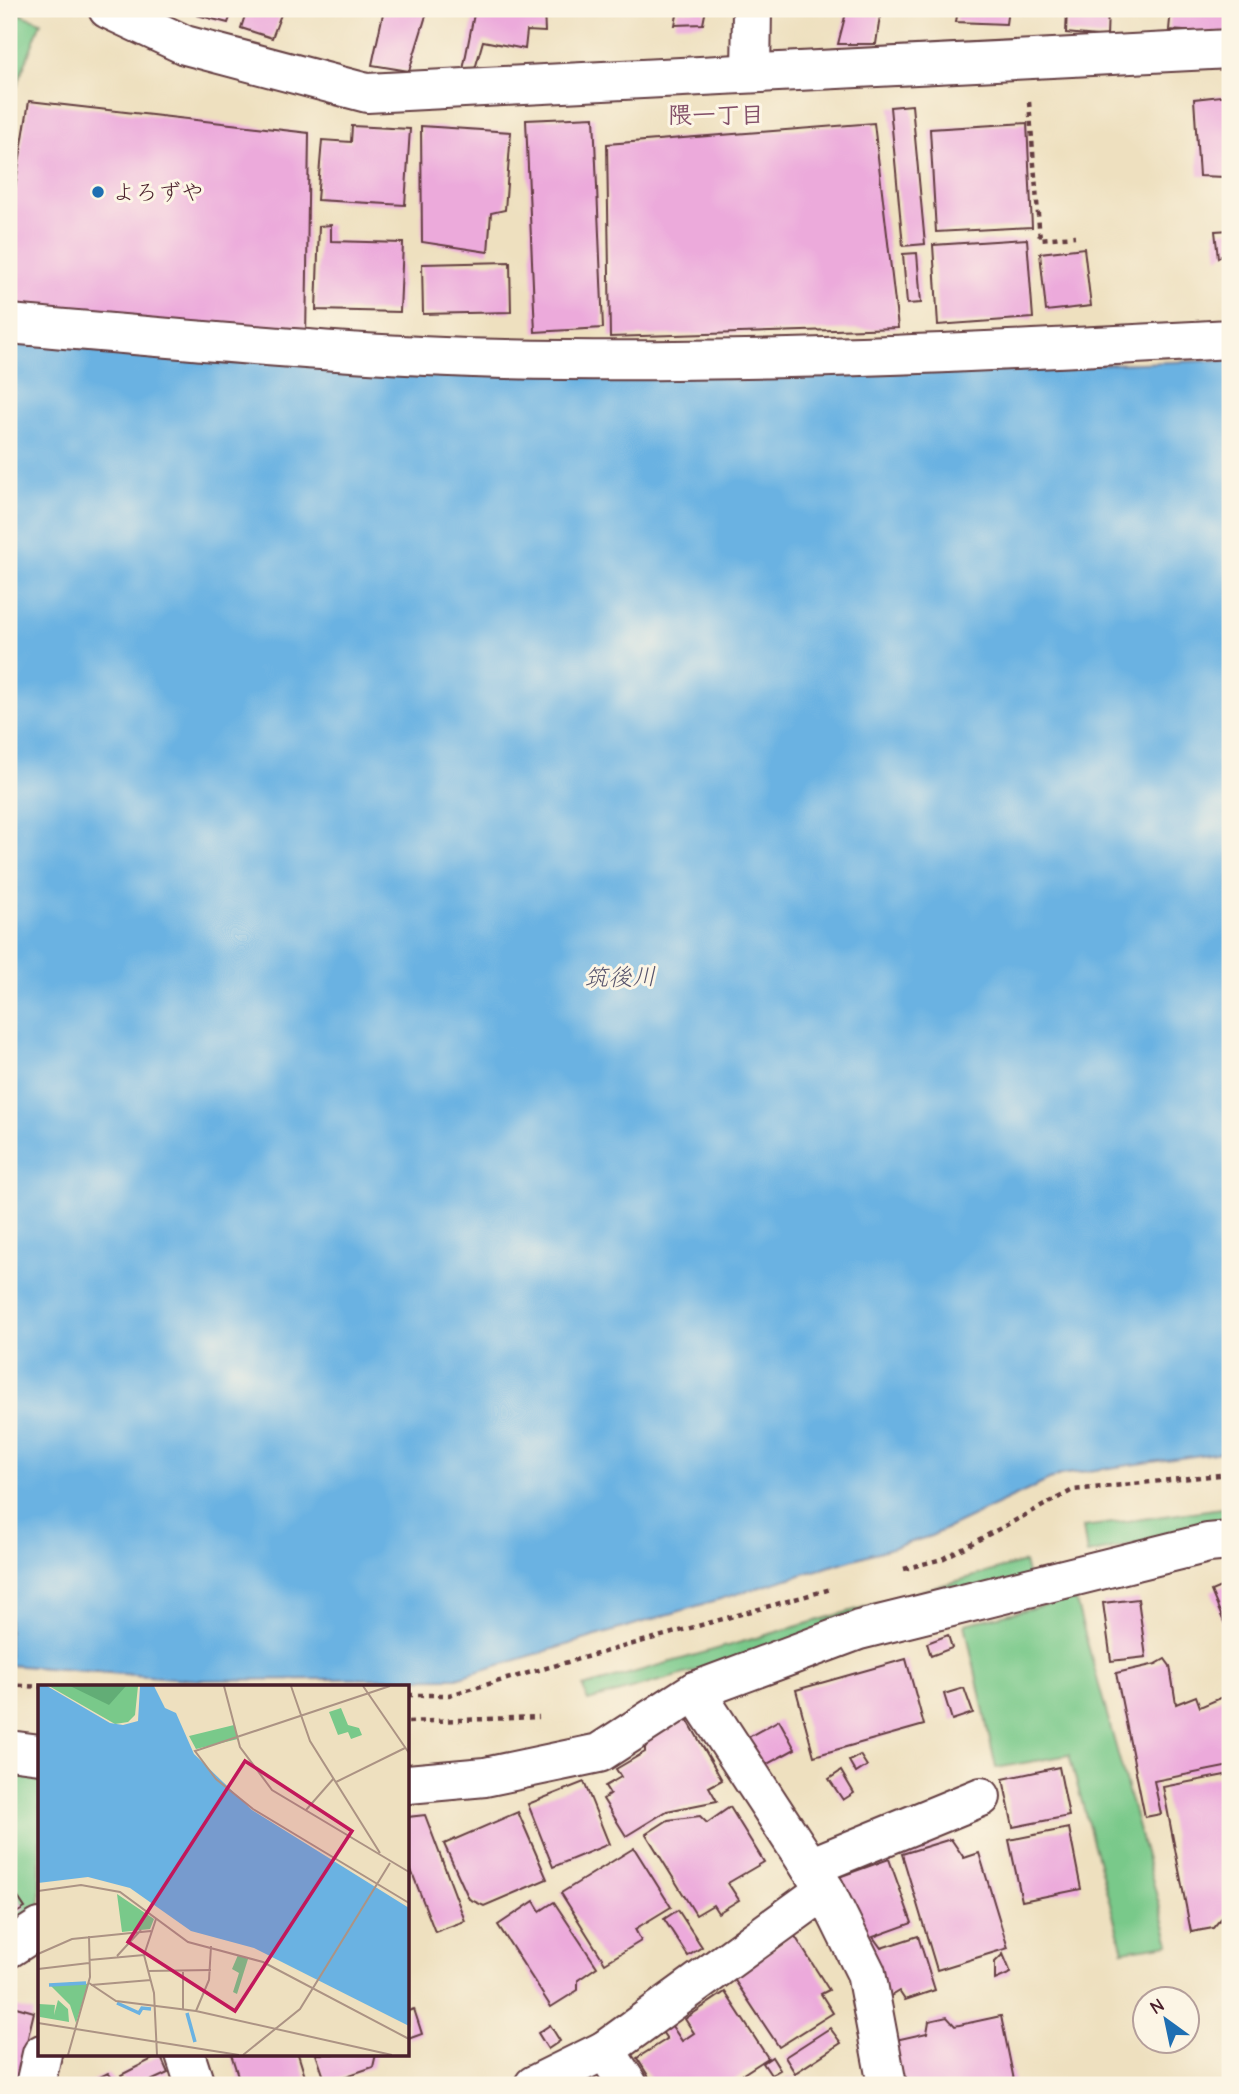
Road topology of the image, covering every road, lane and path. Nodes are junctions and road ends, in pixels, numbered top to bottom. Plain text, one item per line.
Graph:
1 (107, 9) edge
2 (752, 9) edge
3 (1230, 49) edge
4 (1025, 60) junction
5 (751, 73) junction
6 (1075, 236) dead end
7 (9, 324) edge
8 (1230, 339) edge
9 (1230, 1474) edge
10 (1230, 1541) edge
11 (902, 1570) dead end
12 (836, 1588) dead end
13 (9, 1685) edge
14 (38, 1687) edge
15 (695, 1691) junction
16 (410, 1695) edge
17 (551, 1716) dead end
18 (410, 1722) edge
19 (9, 1749) edge
20 (38, 1754) edge
21 (410, 1784) edge
22 (981, 1797) dead end
23 (818, 1879) junction
24 (38, 1929) edge
25 (9, 1948) edge
26 (605, 2050) junction
27 (42, 2056) edge
28 (186, 2056) edge
29 (35, 2085) edge
30 (195, 2085) edge
31 (534, 2085) edge
32 (628, 2085) edge
33 (887, 2085) edge

1 - 5 street
2 - 5 street
3 - 4 street
4 - 5 street
4 - 6 path
7 - 8 street
9 - 11 path
10 - 15 street
12 - 16 path
13 - 14 path
15 - 21 street
15 - 23 street
17 - 18 path
19 - 20 street
22 - 23 street
23 - 26 street
23 - 33 street
24 - 25 street
26 - 31 street
26 - 32 street
27 - 29 street
28 - 30 street

